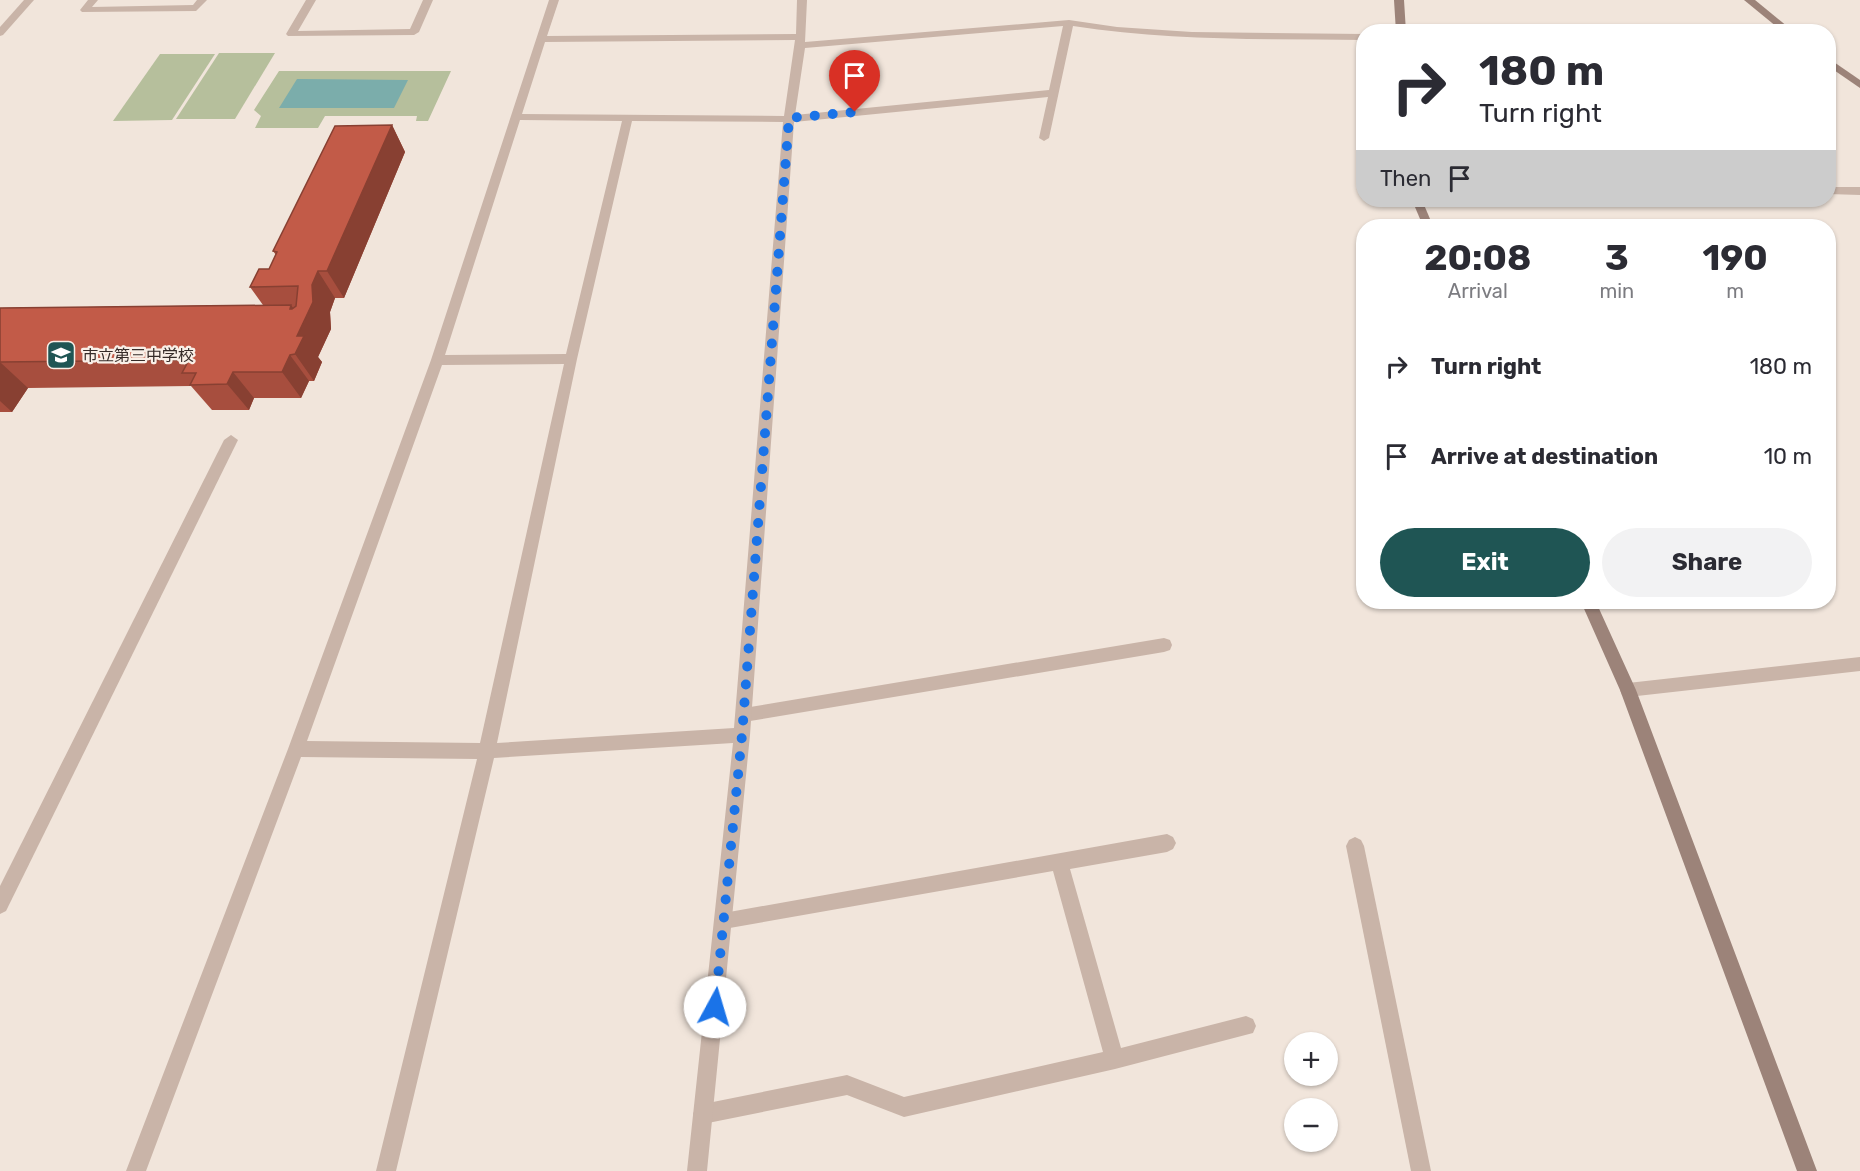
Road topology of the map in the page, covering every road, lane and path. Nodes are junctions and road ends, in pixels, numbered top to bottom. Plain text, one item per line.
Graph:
1 (29, 0) edge
2 (93, 0) edge
3 (202, 0) edge
4 (311, 0) edge
5 (428, 0) edge
6 (554, 0) edge
7 (801, 0) edge
8 (1399, 0) edge
9 (1749, 0) edge
10 (1069, 23) junction
11 (1400, 24) edge
12 (1780, 24) edge
13 (0, 33) edge
14 (1356, 37) edge
15 (542, 39) junction
16 (800, 41) junction
17 (1836, 66) edge
18 (1855, 78) edge
19 (1860, 85) edge
20 (1053, 93) junction
21 (516, 117) junction
22 (628, 117) junction
23 (789, 118) junction
24 (1044, 138) dead end
25 (1836, 190) edge
26 (1860, 191) edge
27 (571, 359) junction
28 (437, 360) junction
29 (231, 440) dead end
30 (1592, 609) edge
31 (1164, 645) dead end
32 (1860, 664) edge
33 (1628, 690) junction
34 (744, 715) junction
35 (742, 735) junction
36 (296, 749) junction
37 (487, 751) junction
38 (1167, 843) dead end
39 (1355, 846) dead end
40 (1059, 861) junction
41 (0, 904) edge
42 (724, 920) junction
43 (1246, 1026) dead end
44 (1114, 1059) junction
45 (703, 1114) junction
46 (136, 1171) edge
47 (386, 1171) edge
48 (697, 1171) edge
49 (1421, 1171) edge
50 (1807, 1171) edge

1 - 13 street
2 - 3 street
4 - 5 street
6 - 15 street
7 - 16 street
8 - 11 street
9 - 12 street
10 - 14 street
10 - 16 street
10 - 20 street
15 - 16 street
15 - 21 street
16 - 23 street
17 - 18 street
18 - 19 street
20 - 23 street
20 - 24 street
21 - 22 street
21 - 28 street
22 - 23 street
22 - 27 street
23 - 34 street
25 - 26 street
27 - 28 street
27 - 37 street
28 - 36 street
29 - 41 street
30 - 33 street
31 - 34 street
32 - 33 street
33 - 50 street
34 - 35 street
35 - 37 street
35 - 42 street
36 - 37 street
36 - 46 street
37 - 47 street
38 - 40 street
39 - 49 street
40 - 42 street
40 - 44 street
42 - 45 street
43 - 44 street
44 - 45 street
45 - 48 street

